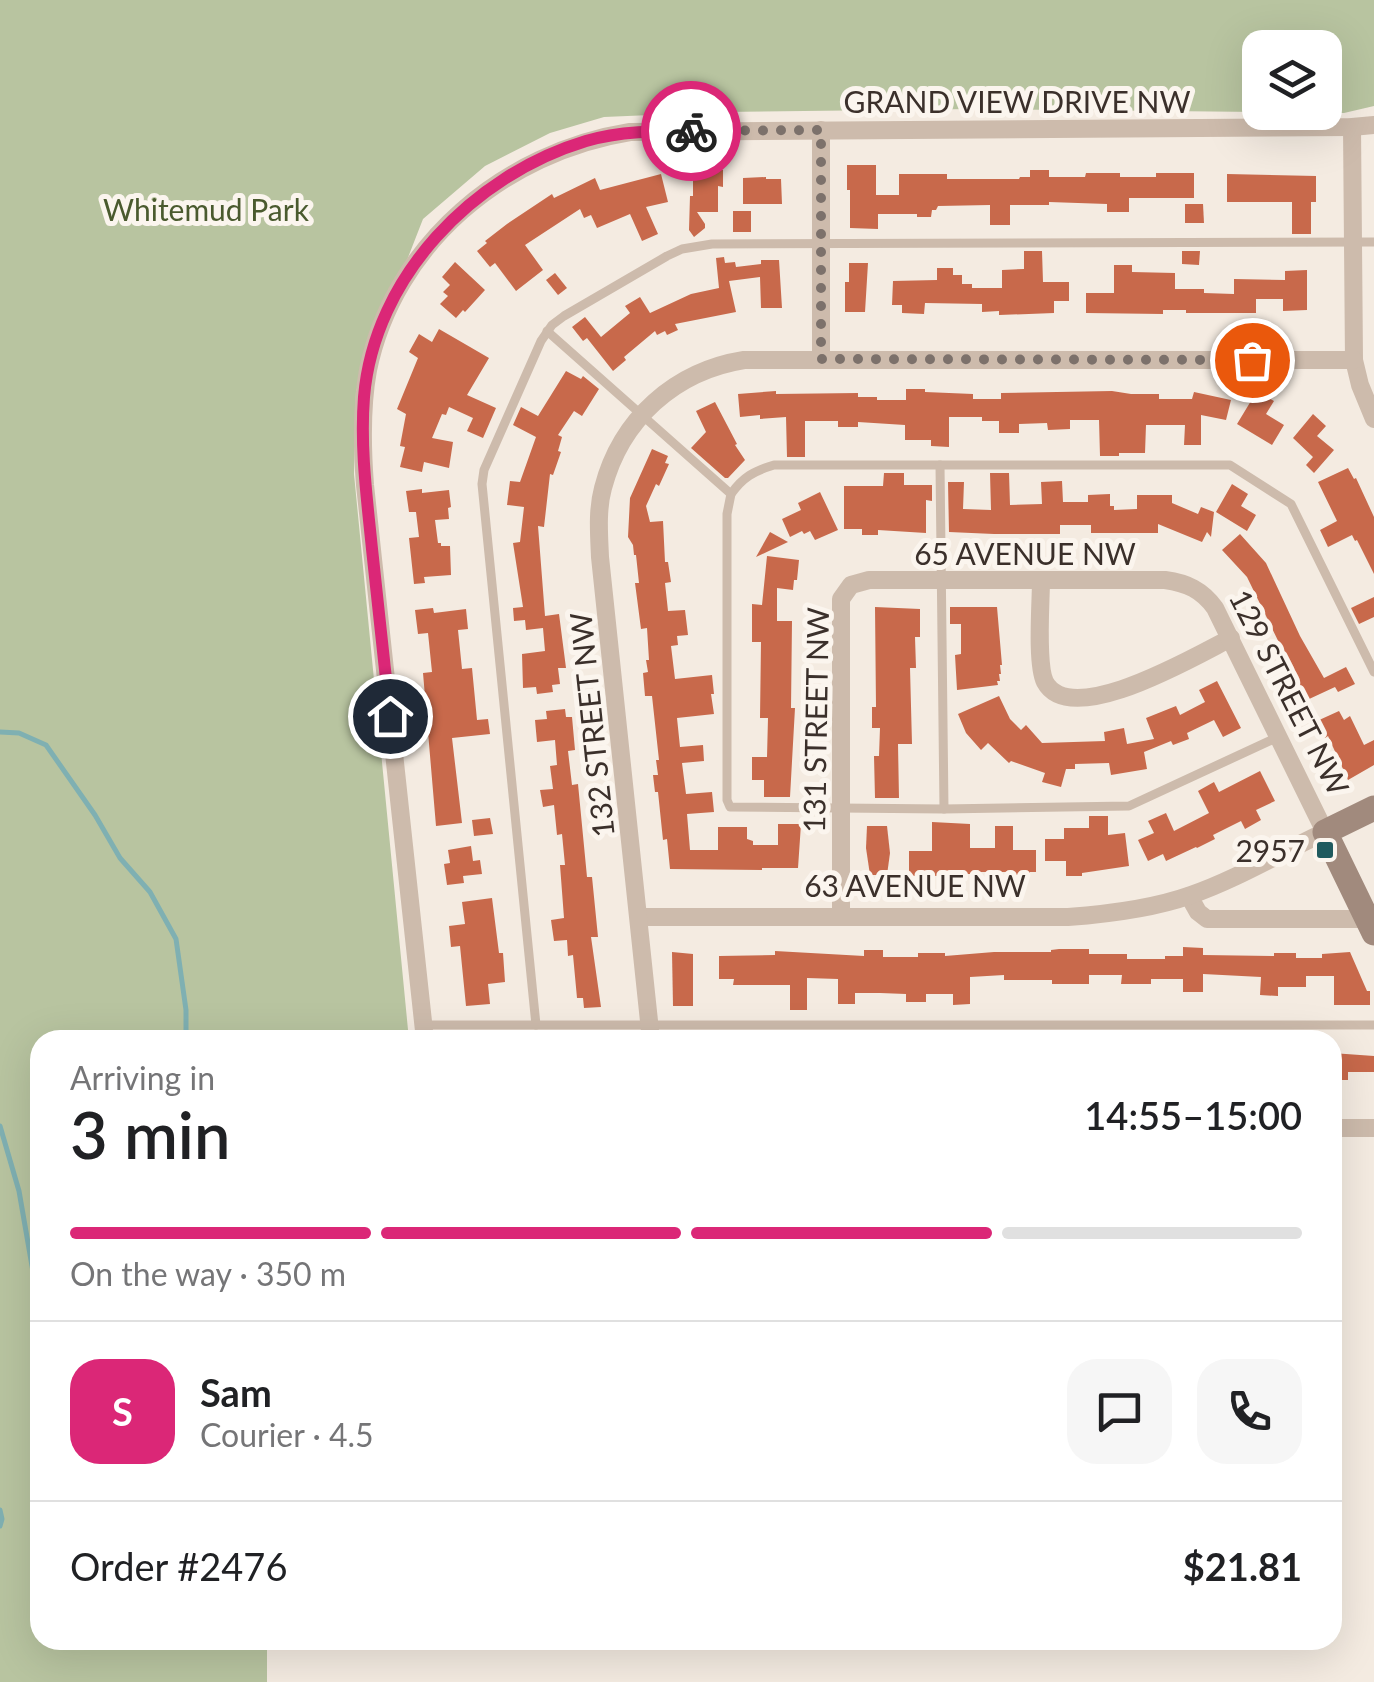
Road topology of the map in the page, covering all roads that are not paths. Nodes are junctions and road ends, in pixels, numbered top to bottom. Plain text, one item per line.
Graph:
1 (1374, 125) edge
2 (1352, 127) junction
3 (821, 130) junction
4 (1352, 242) junction
5 (1374, 242) edge
6 (822, 243) junction
7 (548, 331) junction
8 (821, 359) junction
9 (1354, 360) junction
10 (641, 414) junction
11 (1374, 418) edge
12 (940, 465) junction
13 (731, 494) junction
14 (941, 580) junction
15 (1042, 580) junction
16 (851, 586) joint
17 (1199, 590) joint
18 (1230, 638) junction
19 (1374, 672) edge
20 (1279, 736) junction
21 (840, 808) junction
22 (1374, 808) edge
23 (944, 809) junction
24 (1325, 832) junction
25 (1189, 896) junction
26 (639, 917) junction
27 (841, 917) junction
28 (1370, 926) edge
29 (1374, 1024) edge
30 (536, 1025) junction
31 (424, 1030) edge
32 (456, 1030) edge
33 (617, 1030) edge
34 (650, 1030) edge
35 (831, 1030) edge
36 (1342, 1128) edge
37 (1374, 1128) edge

1 - 2 street, GRAND VIEW DRIVE NW
2 - 3 street, GRAND VIEW DRIVE NW
2 - 4 street
3 - 6 street
3 - 31 street, GRAND VIEW DRIVE NW
4 - 5 lane
4 - 6 lane
4 - 9 street
6 - 7 lane
6 - 8 street
7 - 10 lane
7 - 30 lane
8 - 9 street, 132 STREET NW
8 - 10 street, 132 STREET NW
9 - 11 street
10 - 13 lane
10 - 26 street, 132 STREET NW
12 - 13 lane
12 - 14 lane
12 - 19 lane
13 - 21 lane
14 - 15 street, 65 AVENUE NW
14 - 16 street, 65 AVENUE NW
14 - 23 lane
15 - 17 street, 65 AVENUE NW
15 - 18 street
16 - 21 street, 131 STREET NW
17 - 18 street, 129 STREET NW
18 - 20 street, 129 STREET NW
20 - 23 lane
20 - 24 street, 129 STREET NW
21 - 23 lane
21 - 27 street, 131 STREET NW
22 - 24 street, 63 AVENUE NW
24 - 25 street, 63 AVENUE NW
24 - 28 street, 129 STREET NW
25 - 27 street, 63 AVENUE NW
25 - 28 street
26 - 27 street, 63 AVENUE NW
26 - 34 street, 132 STREET NW
29 - 35 lane
30 - 32 lane
30 - 33 lane
36 - 37 street

